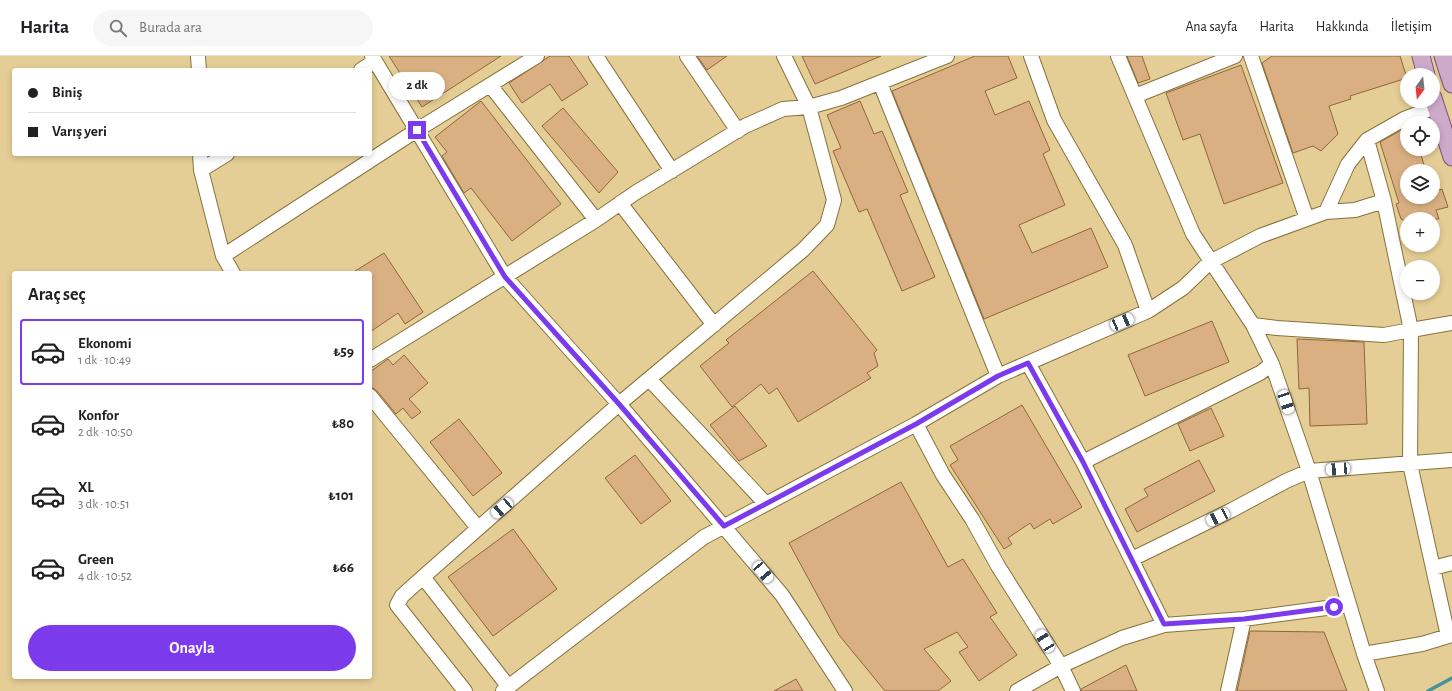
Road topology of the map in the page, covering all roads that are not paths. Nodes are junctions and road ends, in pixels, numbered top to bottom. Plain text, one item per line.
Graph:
1 (537, 56) edge
2 (596, 56) edge
3 (687, 56) edge
4 (784, 56) edge
5 (1031, 56) edge
6 (1118, 56) edge
7 (1235, 56) edge
8 (1251, 56) edge
9 (1420, 56) edge
10 (1443, 56) edge
11 (942, 57) edge
12 (374, 59) edge
13 (363, 68) edge
14 (1424, 68) edge
15 (880, 83) junction
16 (1452, 84) edge
17 (490, 85) junction
18 (1135, 96) junction
19 (809, 107) junction
20 (1425, 108) edge
21 (1436, 108) edge
22 (417, 130) junction
23 (738, 130) junction
24 (1367, 140) junction
25 (200, 156) edge
26 (224, 156) edge
27 (1452, 157) edge
28 (201, 170) junction
29 (672, 171) junction
30 (1384, 201) junction
31 (620, 203) junction
32 (1326, 212) junction
33 (1307, 219) junction
34 (596, 220) junction
35 (222, 256) junction
36 (1210, 262) junction
37 (232, 271) edge
38 (505, 277) junction
39 (1148, 311) junction
40 (1452, 323) edge
41 (714, 325) junction
42 (1254, 325) junction
43 (1411, 330) junction
44 (372, 359) edge
45 (1028, 363) junction
46 (1272, 364) junction
47 (998, 376) junction
48 (649, 379) junction
49 (372, 398) edge
50 (619, 404) junction
51 (916, 424) junction
52 (1452, 460) edge
53 (1083, 462) junction
54 (1410, 464) junction
55 (1309, 471) junction
56 (766, 504) junction
57 (724, 526) junction
58 (478, 528) junction
59 (1132, 560) junction
60 (1452, 563) edge
61 (1433, 568) junction
62 (423, 577) junction
63 (1349, 605) junction
64 (1244, 619) junction
65 (1164, 624) junction
66 (1450, 636) edge
67 (1364, 654) junction
68 (1061, 666) junction
69 (505, 689) edge
70 (465, 691) edge
71 (844, 691) edge
72 (1018, 691) edge
73 (1073, 691) edge
74 (1228, 691) edge
75 (1377, 691) edge

1 - 17 street
2 - 29 street
3 - 23 street
4 - 19 street
5 - 39 street
6 - 18 street
7 - 18 street
8 - 33 street
9 - 14 main road
10 - 16 main road
11 - 15 street
12 - 13 street
12 - 22 street
15 - 19 street
15 - 47 street
17 - 22 street
17 - 34 street
18 - 36 street
19 - 23 street
19 - 41 street
20 - 24 street
21 - 27 main road
22 - 35 street
22 - 38 street
23 - 29 street
24 - 30 street
24 - 32 street
25 - 28 street
26 - 28 street
28 - 35 street
29 - 31 street
30 - 32 street
30 - 43 street
31 - 34 street
31 - 41 street
32 - 33 street
33 - 36 street
34 - 38 street
35 - 37 street
36 - 39 street
36 - 42 street
38 - 44 street
38 - 50 street
39 - 45 street
40 - 43 street
41 - 48 street
42 - 43 street
42 - 46 street
43 - 54 street
45 - 47 street
45 - 53 street
46 - 53 street
46 - 55 street
47 - 51 street
48 - 50 street
48 - 56 street
49 - 58 street
50 - 57 street
50 - 58 street
51 - 56 street
51 - 68 street
52 - 54 street
53 - 59 street
54 - 55 street
54 - 61 street
55 - 59 street
55 - 63 street
56 - 57 street
57 - 69 street
57 - 71 street
58 - 62 street
59 - 65 street
60 - 61 street
61 - 66 street
62 - 69 street
62 - 70 street
63 - 64 street
63 - 67 street
64 - 65 street
64 - 74 street
65 - 68 street
66 - 67 street
67 - 75 street
68 - 72 street
68 - 73 street

